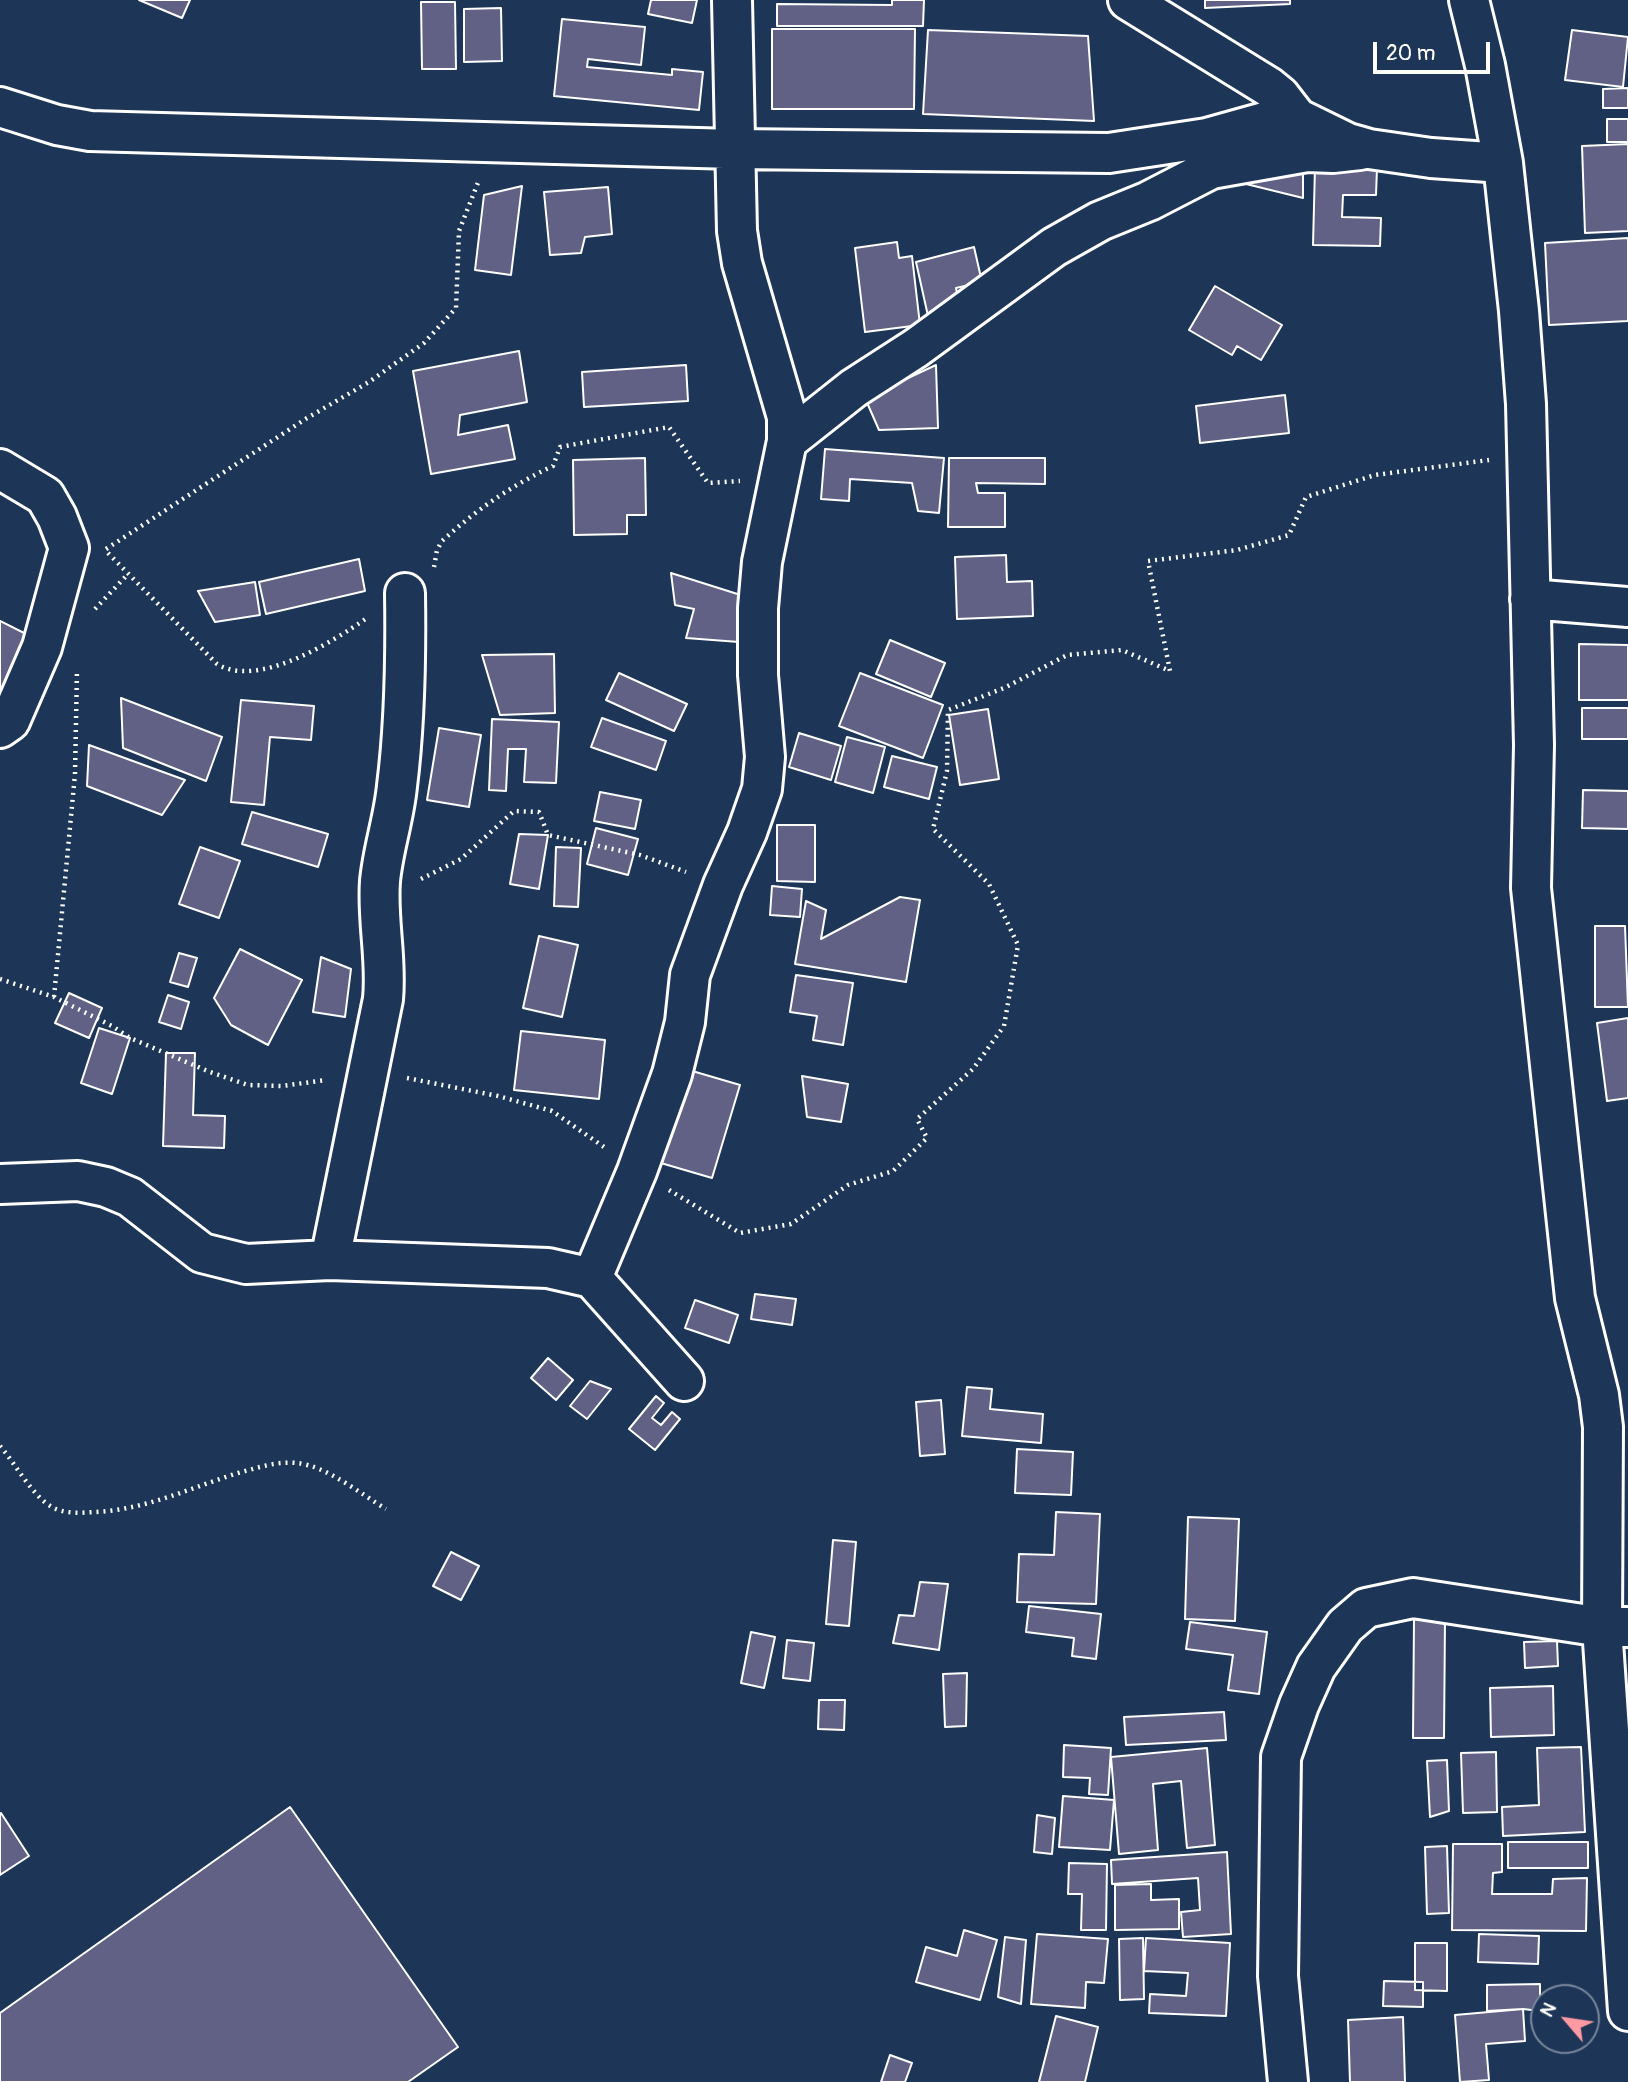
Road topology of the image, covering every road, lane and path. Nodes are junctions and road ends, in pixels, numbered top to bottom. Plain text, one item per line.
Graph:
1 (732, 0) edge
2 (1128, 0) edge
3 (1469, 0) edge
4 (0, 107) edge
5 (1297, 118) junction
6 (505, 143) junction
7 (734, 149) junction
8 (1369, 149) junction
9 (1503, 163) junction
10 (788, 441) junction
11 (1527, 454) junction
12 (0, 468) edge
13 (741, 481) dead end
14 (128, 574) junction
15 (405, 593) junction
16 (1531, 599) junction
17 (1628, 607) edge
18 (92, 614) dead end
19 (77, 657) dead end
20 (0, 728) edge
21 (723, 885) junction
22 (379, 907) junction
23 (0, 979) edge
24 (54, 997) junction
25 (367, 1071) junction
26 (637, 1171) junction
27 (0, 1184) edge
28 (330, 1260) junction
29 (592, 1278) junction
30 (684, 1381) dead end
31 (0, 1446) edge
32 (386, 1509) dead end
33 (1615, 1627) edge
34 (1628, 2011) edge
35 (1288, 2082) edge

1 - 7 street
2 - 5 street
3 - 9 street
4 - 6 street
5 - 7 street
5 - 8 street
6 - 7 street
6 - 14 path
7 - 10 street
8 - 9 street
8 - 10 street
9 - 11 street
10 - 21 street
11 - 16 street
11 - 26 path
12 - 20 street
13 - 15 path
14 - 15 path
14 - 18 path
15 - 22 street
16 - 17 street
16 - 33 street
19 - 24 path
21 - 22 path
21 - 26 street
22 - 25 street
23 - 24 path
24 - 25 path
25 - 26 path
25 - 28 street
26 - 29 street
27 - 28 street
28 - 29 street
29 - 30 street
31 - 32 path
33 - 34 street
33 - 35 street

